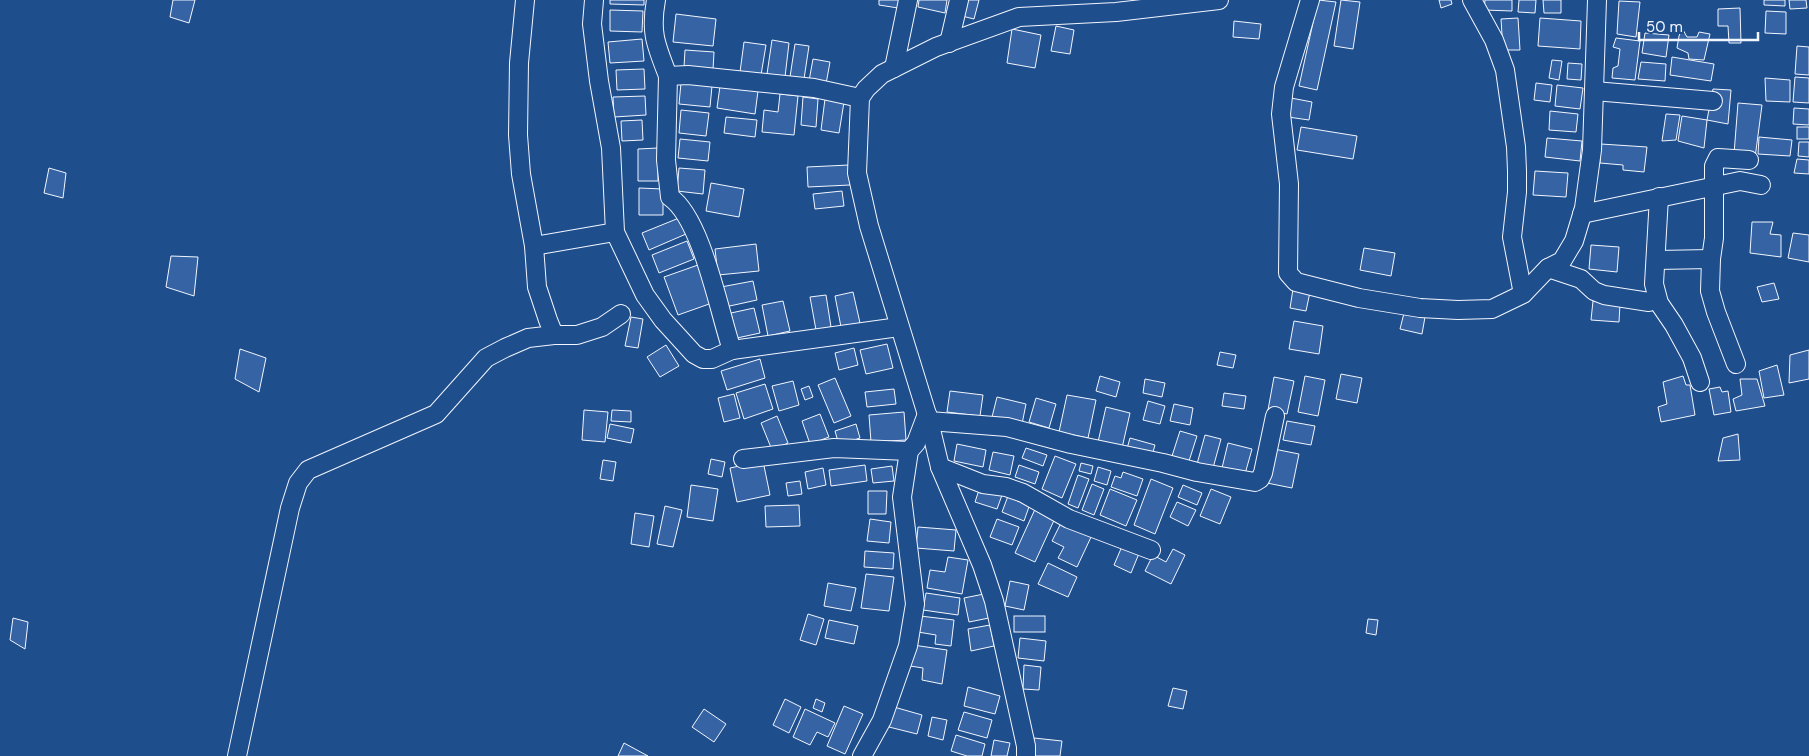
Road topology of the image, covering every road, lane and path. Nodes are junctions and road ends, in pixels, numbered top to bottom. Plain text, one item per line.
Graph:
1 (525, 0) edge
2 (594, 0) edge
3 (656, 0) edge
4 (908, 0) edge
5 (959, 0) edge
6 (1219, 0) edge
7 (1310, 0) edge
8 (1472, 0) edge
9 (1597, 0) edge
10 (948, 43) junction
11 (894, 68) junction
12 (668, 76) junction
13 (1594, 91) junction
14 (860, 98) junction
15 (1713, 101) dead end
16 (1749, 160) dead end
17 (1761, 185) dead end
18 (1715, 187) junction
19 (1659, 197) junction
20 (1582, 214) junction
21 (615, 232) junction
22 (534, 246) junction
23 (1656, 260) junction
24 (1711, 260) junction
25 (1548, 268) junction
26 (1523, 294) junction
27 (1649, 302) dead end
28 (621, 314) dead end
29 (899, 328) junction
30 (554, 335) junction
31 (732, 350) junction
32 (1736, 364) dead end
33 (1700, 382) dead end
34 (1275, 416) dead end
35 (928, 417) junction
36 (909, 451) junction
37 (743, 459) dead end
38 (940, 467) junction
39 (1151, 550) dead end
40 (237, 756) edge
41 (862, 756) edge
42 (1026, 756) edge

1 - 22 street
2 - 21 street
3 - 12 street
4 - 11 street
5 - 10 street
6 - 10 street
7 - 26 street
8 - 26 street
9 - 13 street
10 - 11 street
11 - 14 street
12 - 14 street
12 - 31 street
13 - 15 street
13 - 20 street
14 - 29 street
16 - 18 street
17 - 18 street
18 - 19 street
18 - 24 street
19 - 20 street
19 - 23 street
20 - 25 street
21 - 22 street
21 - 31 street
22 - 30 street
23 - 24 street
23 - 33 street
24 - 32 street
25 - 26 street
25 - 27 street
28 - 30 street
29 - 31 street
29 - 35 street
30 - 40 street
34 - 35 street
35 - 36 street
35 - 38 street
36 - 37 street
36 - 41 street
38 - 39 street
38 - 42 street

